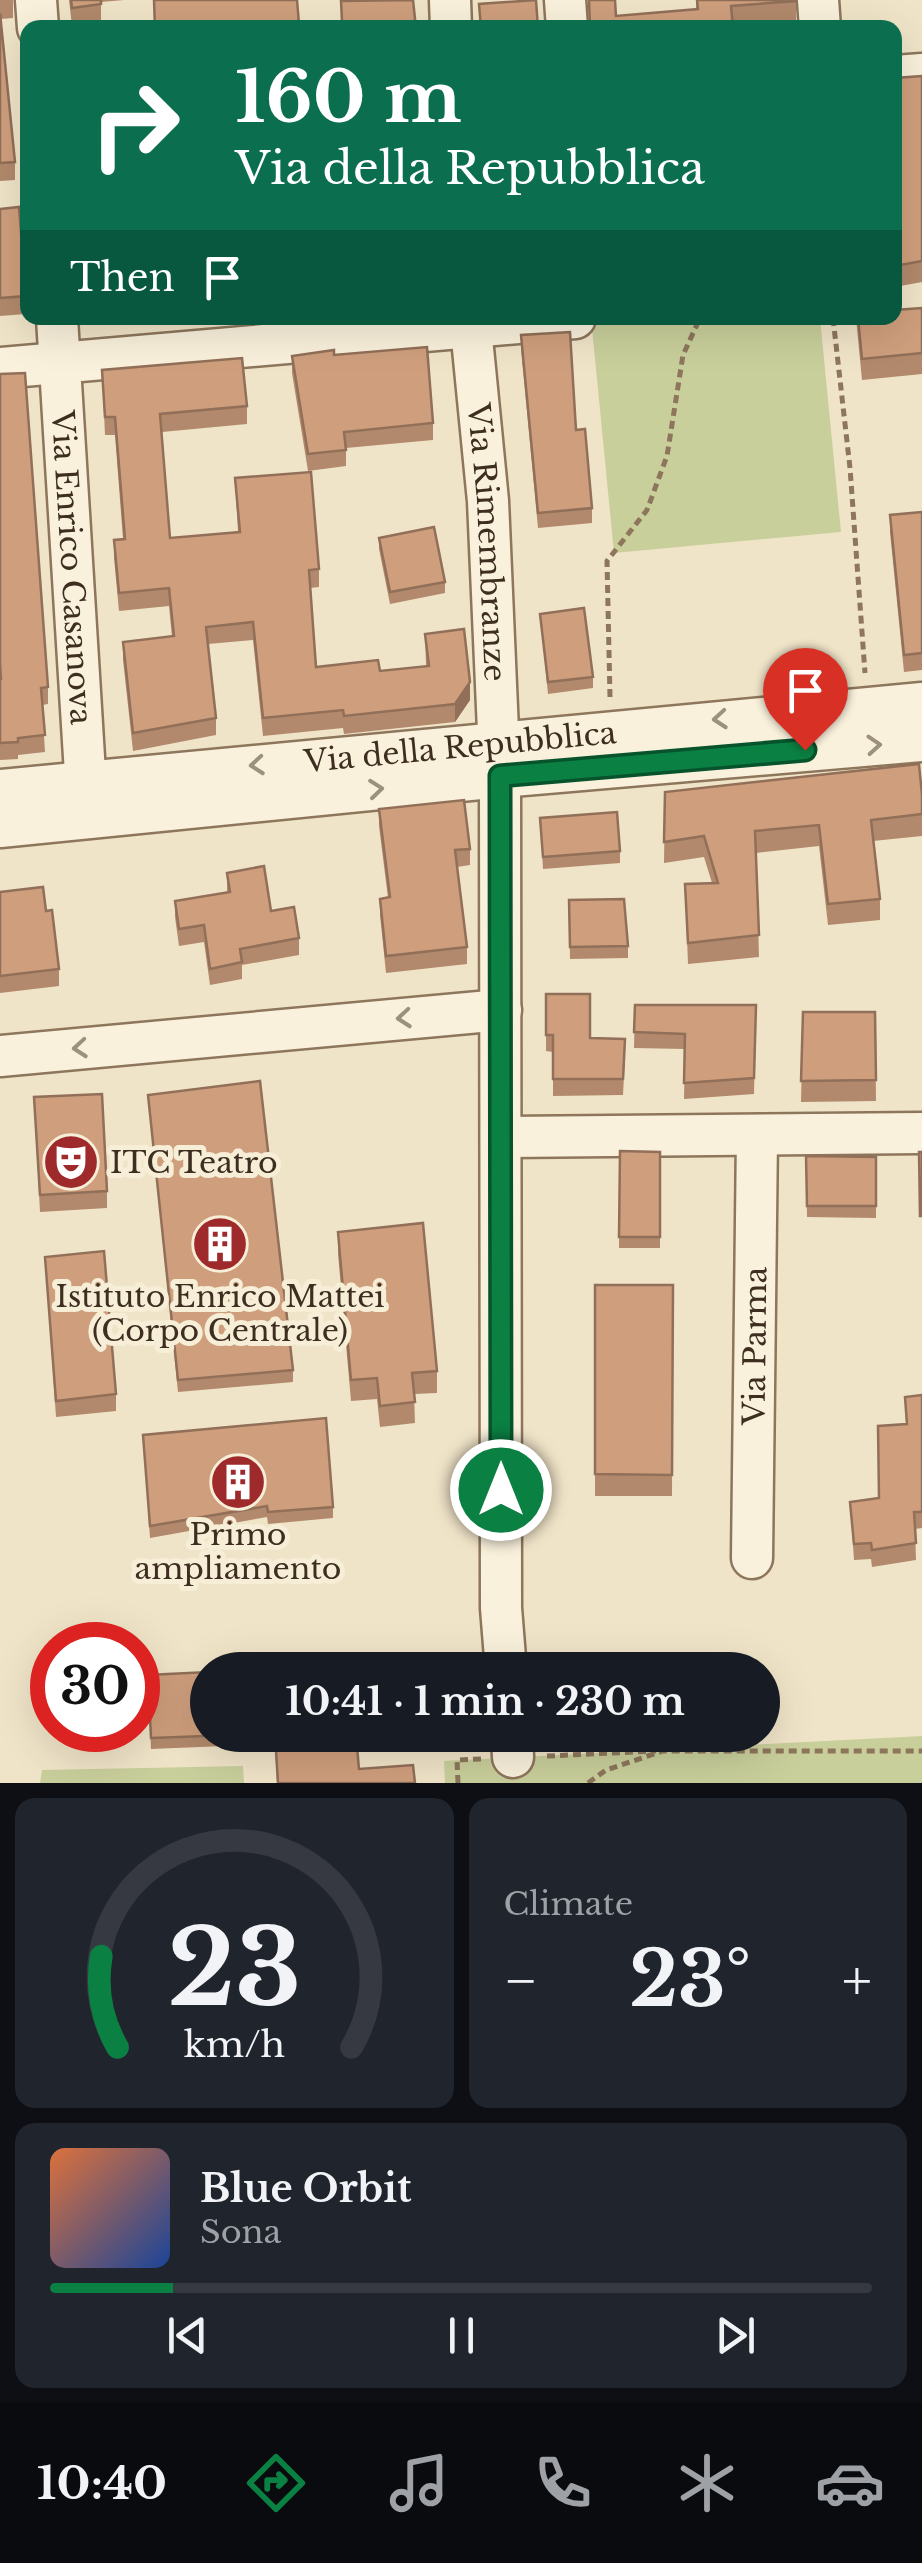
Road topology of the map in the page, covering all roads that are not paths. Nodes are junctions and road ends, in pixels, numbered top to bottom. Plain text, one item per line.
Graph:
1 (57, 325) edge
2 (431, 325) edge
3 (470, 325) edge
4 (60, 363) junction
5 (0, 368) edge
6 (922, 703) edge
7 (922, 741) edge
8 (499, 759) junction
9 (0, 790) edge
10 (87, 801) junction
11 (0, 827) edge
12 (500, 1010) junction
13 (0, 1056) edge
14 (922, 1133) edge
15 (758, 1134) junction
16 (501, 1137) junction
17 (752, 1558) dead end
18 (505, 1652) edge

1 - 4 street, Via Enrico Casanova
2 - 4 street
3 - 8 street, Via Rimembranze
4 - 5 street
4 - 10 street, Via Enrico Casanova
6 -> 8 street, Via della Repubblica
8 -> 7 street, Via della Repubblica
8 - 10 street, Via della Repubblica
8 - 12 street, Via Rimembranze
9 - 10 street, Via della Repubblica
10 - 11 street, Via della Repubblica
12 -> 13 street
12 - 16 street, Via Rimembranze
14 - 15 street
15 - 16 street
15 - 17 street, Via Parma
16 - 18 street, Via Rimembranze

